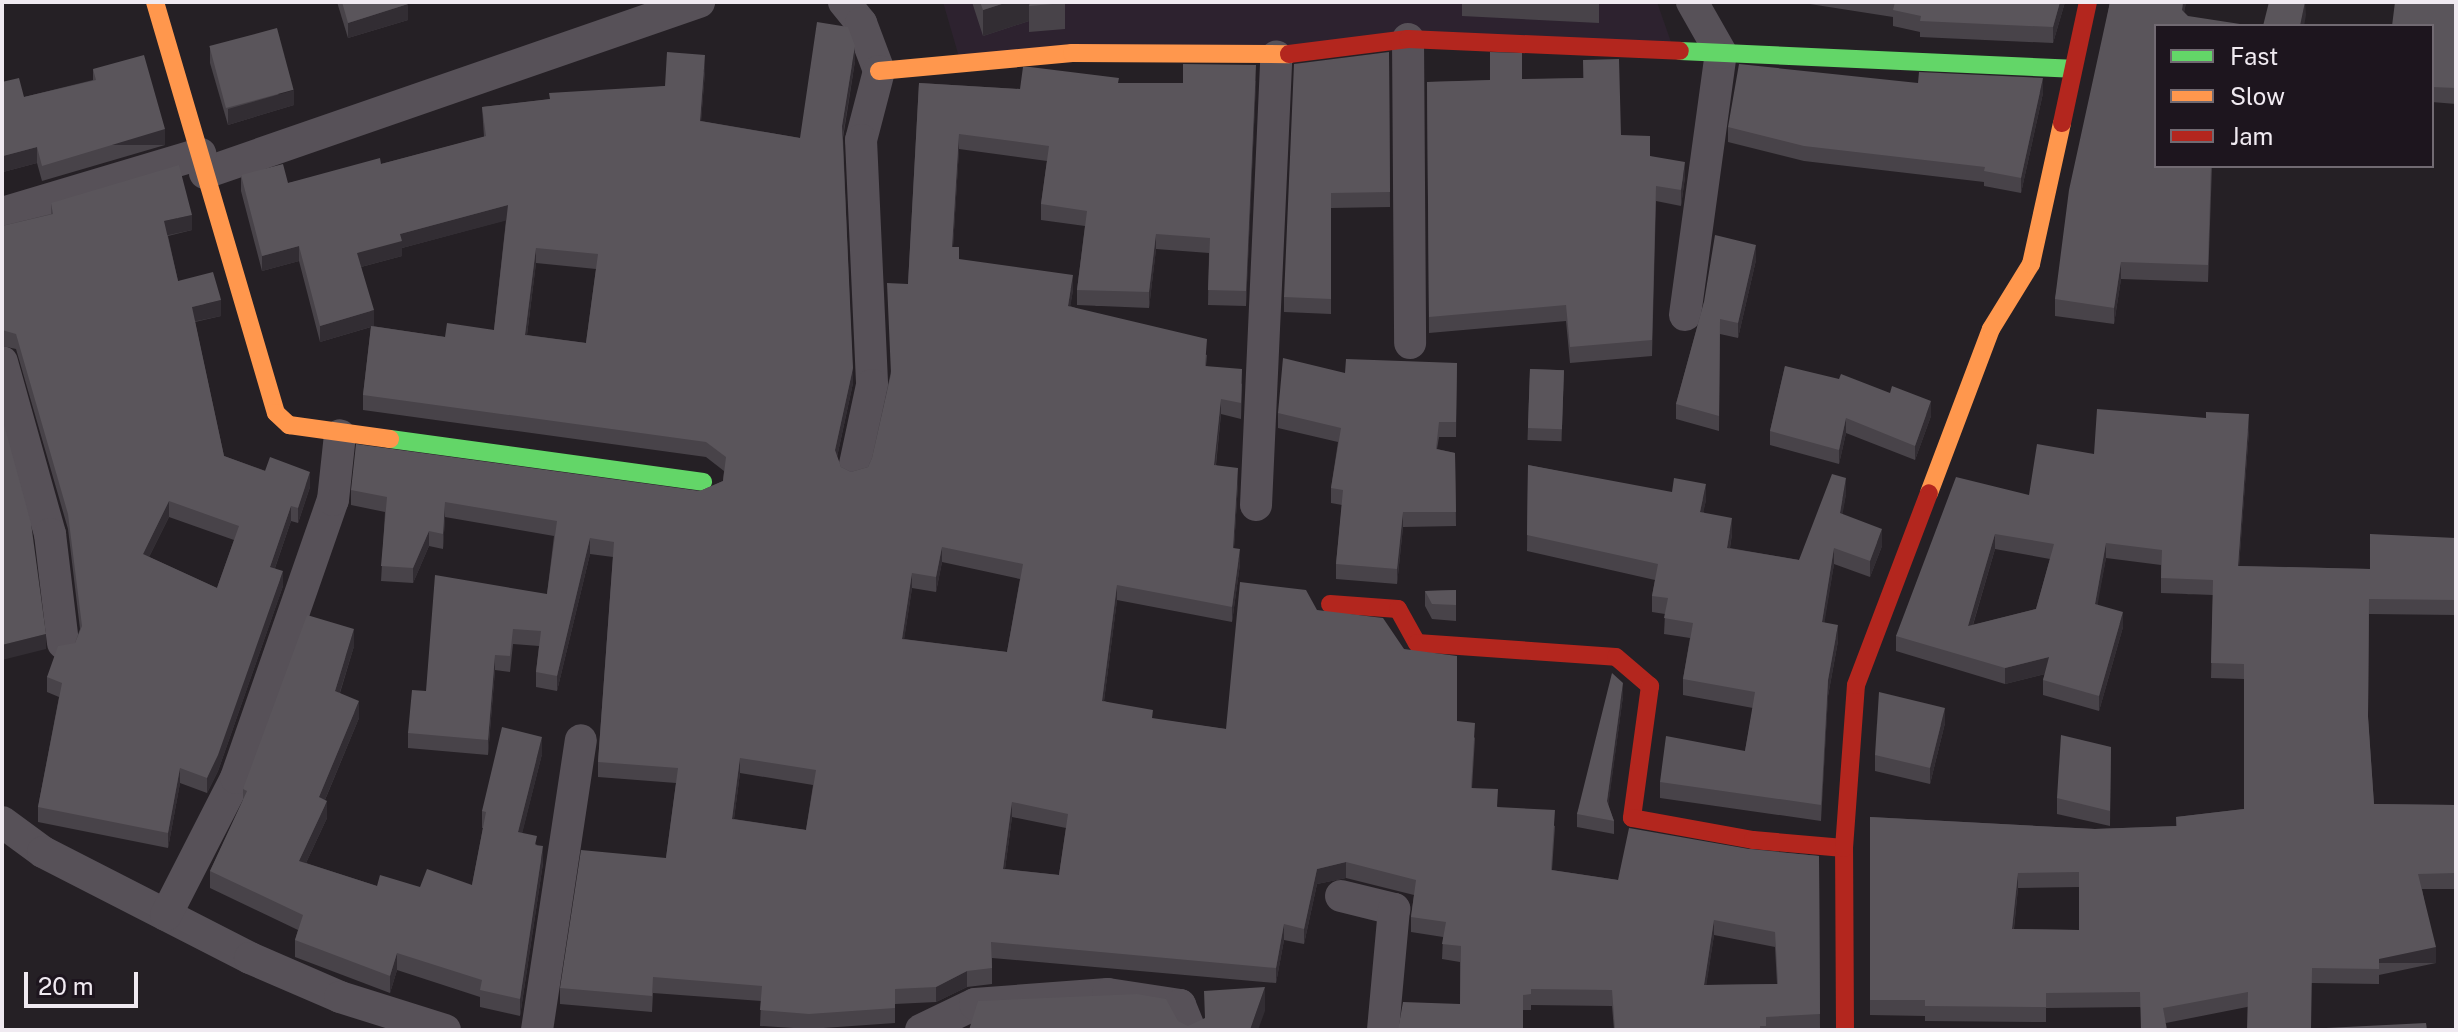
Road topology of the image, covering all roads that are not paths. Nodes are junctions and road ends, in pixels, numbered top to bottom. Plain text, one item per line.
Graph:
1 (155, 2) edge
2 (699, 2) edge
3 (844, 2) edge
4 (1692, 2) edge
5 (2088, 2) edge
6 (1408, 39) junction
7 (1721, 53) junction
8 (1276, 56) junction
9 (2072, 69) junction
10 (879, 71) junction
11 (203, 164) junction
12 (2, 213) edge
13 (1685, 315) dead end
14 (1410, 343) dead end
15 (2, 362) edge
16 (340, 435) junction
17 (854, 469) edge
18 (703, 482) dead end
19 (1256, 505) dead end
20 (1330, 604) dead end
21 (63, 643) edge
22 (581, 740) dead end
23 (2, 822) edge
24 (1844, 848) junction
25 (1341, 896) dead end
26 (166, 915) junction
27 (445, 1030) edge
28 (537, 1030) edge
29 (921, 1030) edge
30 (1190, 1030) edge
31 (1383, 1030) edge
32 (1845, 1030) edge

1 - 11 street
2 - 11 street
3 - 10 street
4 - 7 street
5 - 9 street
6 - 7 street
6 - 8 street
6 - 14 street
7 - 9 street
7 - 13 street
8 - 10 street
8 - 19 street
9 - 24 street
10 - 17 street
11 - 12 street
11 - 16 street
15 - 21 street
16 - 18 street
16 - 26 street
20 - 24 street
22 - 28 street
23 - 26 street
24 - 32 street
25 - 31 street
26 - 27 street
29 - 30 street

